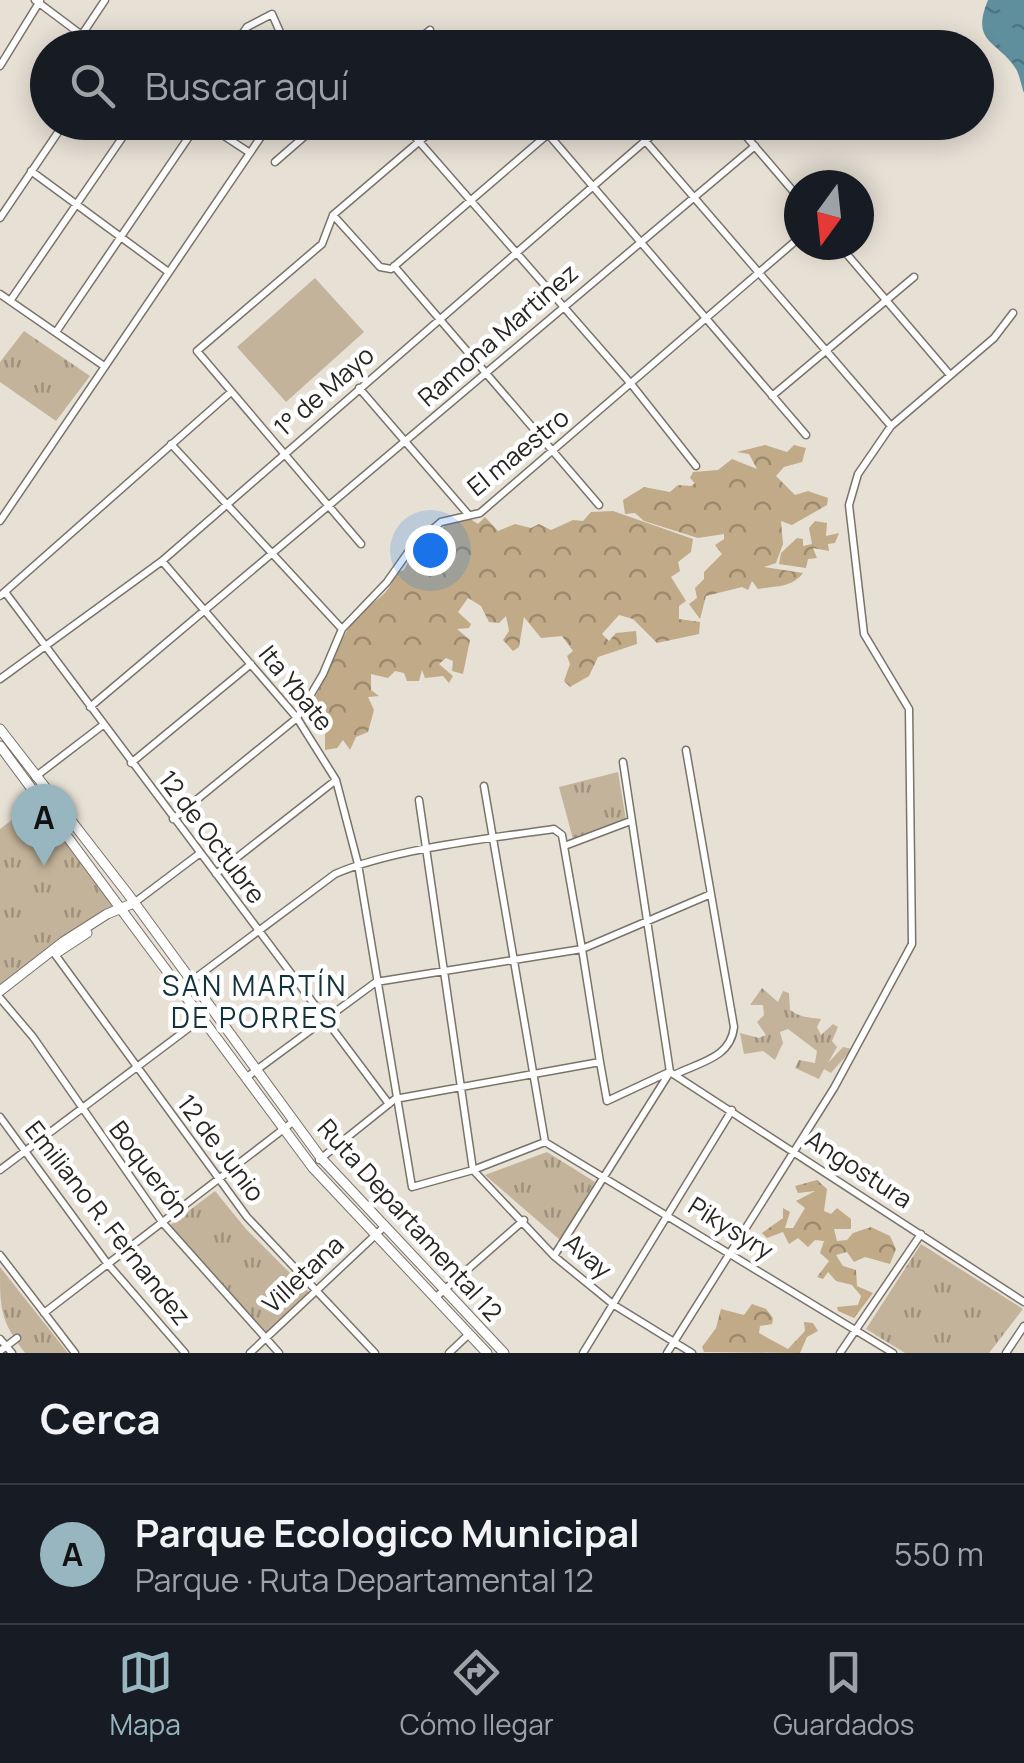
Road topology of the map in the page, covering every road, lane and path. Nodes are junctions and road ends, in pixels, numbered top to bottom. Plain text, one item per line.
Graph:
1 (105, 0) edge
2 (274, 0) edge
3 (38, 1) edge
4 (272, 14) junction
5 (76, 30) edge
6 (85, 30) edge
7 (244, 30) edge
8 (279, 30) edge
9 (0, 66) edge
10 (53, 140) edge
11 (121, 140) edge
12 (188, 140) edge
13 (230, 140) edge
14 (257, 140) edge
15 (300, 140) edge
16 (417, 140) edge
17 (423, 140) edge
18 (541, 140) edge
19 (553, 140) edge
20 (750, 140) edge
21 (646, 141) joint
22 (420, 143) junction
23 (756, 146) junction
24 (248, 151) junction
25 (275, 162) dead end
26 (31, 171) junction
27 (784, 180) edge
28 (592, 186) junction
29 (694, 193) junction
30 (470, 202) junction
31 (77, 206) junction
32 (333, 215) junction
33 (0, 218) edge
34 (120, 238) junction
35 (639, 240) junction
36 (784, 251) edge
37 (515, 252) junction
38 (852, 260) edge
39 (394, 266) junction
40 (167, 271) junction
41 (761, 272) junction
42 (914, 277) dead end
43 (0, 294) edge
44 (10, 300) junction
45 (887, 300) junction
46 (562, 306) junction
47 (1013, 312) dead end
48 (439, 318) junction
49 (707, 320) junction
50 (56, 332) junction
51 (827, 350) junction
52 (104, 366) junction
53 (485, 372) junction
54 (950, 374) junction
55 (632, 385) junction
56 (359, 388) junction
57 (230, 392) junction
58 (772, 396) junction
59 (891, 426) junction
60 (806, 434) dead end
61 (404, 441) junction
62 (171, 444) junction
63 (553, 452) junction
64 (282, 453) junction
65 (696, 466) dead end
66 (225, 503) junction
67 (328, 506) junction
68 (599, 506) dead end
69 (468, 514) junction
70 (0, 521) edge
71 (361, 544) dead end
72 (274, 551) junction
73 (162, 561) junction
74 (3, 594) edge
75 (206, 610) junction
76 (342, 630) junction
77 (45, 644) junction
78 (251, 664) junction
79 (0, 679) edge
80 (90, 706) junction
81 (296, 718) junction
82 (103, 725) junction
83 (0, 729) edge
84 (0, 746) edge
85 (686, 750) dead end
86 (622, 762) dead end
87 (132, 763) junction
88 (336, 780) junction
89 (30, 781) junction
90 (484, 786) dead end
91 (419, 800) dead end
92 (173, 819) junction
93 (628, 822) junction
94 (492, 838) junction
95 (567, 845) junction
96 (427, 852) junction
97 (199, 854) junction
98 (358, 864) junction
99 (216, 874) junction
100 (712, 894) junction
101 (134, 902) junction
102 (118, 911) junction
103 (647, 920) junction
104 (256, 930) junction
105 (582, 950) junction
106 (54, 952) junction
107 (513, 963) junction
108 (444, 975) junction
109 (376, 982) junction
110 (186, 984) junction
111 (0, 995) edge
112 (203, 1018) junction
113 (324, 1018) junction
114 (600, 1062) junction
115 (137, 1069) junction
116 (673, 1073) junction
117 (251, 1074) junction
118 (531, 1075) junction
119 (461, 1088) junction
120 (392, 1102) junction
121 (732, 1110) junction
122 (81, 1111) junction
123 (0, 1117) edge
124 (294, 1122) junction
125 (284, 1129) junction
126 (546, 1142) junction
127 (25, 1150) junction
128 (794, 1150) junction
129 (321, 1158) junction
130 (312, 1168) junction
131 (0, 1170) edge
132 (473, 1170) junction
133 (218, 1178) junction
134 (607, 1178) junction
135 (668, 1213) junction
136 (524, 1220) junction
137 (162, 1222) junction
138 (385, 1226) junction
139 (374, 1233) junction
140 (921, 1234) junction
141 (731, 1252) junction
142 (0, 1256) edge
143 (554, 1256) junction
144 (107, 1263) junction
145 (445, 1289) junction
146 (316, 1290) junction
147 (435, 1298) junction
148 (1024, 1302) edge
149 (614, 1304) junction
150 (44, 1313) junction
151 (1024, 1326) edge
152 (855, 1329) junction
153 (469, 1334) junction
154 (265, 1337) junction
155 (17, 1338) dead end
156 (674, 1342) junction
157 (4, 1347) edge
158 (75, 1353) edge
159 (185, 1353) edge
160 (250, 1353) edge
161 (280, 1353) edge
162 (375, 1353) edge
163 (449, 1353) edge
164 (487, 1353) edge
165 (504, 1353) edge
166 (583, 1353) edge
167 (668, 1353) edge
168 (692, 1353) edge
169 (840, 1353) edge
170 (893, 1353) edge
171 (1006, 1353) edge

1 - 6 street
2 - 4 street
3 - 5 street
3 - 9 street
4 - 7 street
4 - 8 street
10 - 26 street
11 - 31 street
12 - 34 street
13 - 24 street
14 - 24 street
15 - 25 street
16 - 22 street
17 - 22 street
18 - 30 street
19 - 28 street
20 - 23 street
21 - 28 street, 1° de Mayo
21 - 29 street
22 - 30 street
22 - 32 street
23 - 27 street
23 - 29 street, Ramona Martinez
24 - 40 street
26 - 31 street
26 - 33 street
28 - 35 street
28 - 37 street, 1° de Mayo
29 - 35 street, Ramona Martinez
29 - 41 street
30 - 37 street
30 - 39 street
31 - 34 street
31 - 44 street
32 - 39 street
32 - 57 street
34 - 40 street
34 - 50 street
35 - 46 street, Ramona Martinez
35 - 49 street
36 - 41 street, El maestro
37 - 46 street
37 - 48 street, 1° de Mayo
38 - 45 street
39 - 48 street
40 - 52 street
41 - 49 street, El maestro
41 - 51 street
42 - 45 street
43 - 44 street
44 - 50 street
45 - 51 street
45 - 54 street
46 - 53 street, Ramona Martinez
46 - 55 street
47 - 54 street
48 - 53 street
48 - 56 street, 1° de Mayo
49 - 55 street, El maestro
49 - 58 street
50 - 52 street
51 - 58 street
51 - 59 street
52 - 70 street
53 - 61 street, Ramona Martinez
53 - 63 street
54 - 59 street
55 - 63 street, El maestro
55 - 65 street
56 - 61 street
56 - 64 street, 1° de Mayo
57 - 62 street
57 - 64 street
58 - 60 street
59 - 128 street
61 - 67 street, Ramona Martinez
61 - 69 street
62 - 66 street
62 - 74 street
63 - 68 street
63 - 69 street, El maestro
64 - 66 street, 1° de Mayo
64 - 67 street
66 - 72 street
66 - 73 street, 1° de Mayo
67 - 71 street
67 - 72 street, Ramona Martinez
69 - 76 street, El maestro
72 - 75 street, Ramona Martinez
72 - 76 street
73 - 75 street, Ita Ybate
73 - 77 street, 1° de Mayo
74 - 77 street, 12 de Octubre
75 - 78 street, Ita Ybate
75 - 80 street, Ramona Martinez
76 - 81 street, El maestro
77 - 79 street, 1° de Mayo
77 - 80 street, 12 de Octubre
78 - 81 street, Ita Ybate
78 - 87 street
80 - 82 street, 12 de Octubre
81 - 88 street, Ita Ybate
81 - 92 street, El maestro
82 - 87 street, 12 de Octubre
82 - 89 street
83 - 89 main road, Ruta Departamental 12
84 - 89 main road, Ruta Departamental 12
85 - 100 street
86 - 93 street
87 - 92 street, 12 de Octubre
88 - 98 street, Ita Ybate
88 - 99 street
89 - 101 main road, Ruta Departamental 12
89 - 102 main road, Ruta Departamental 12
90 - 94 street
91 - 96 street
92 - 97 street, 12 de Octubre
93 - 95 street
93 - 103 street
94 - 95 street
94 - 96 street
94 - 107 street
95 - 105 street
96 - 98 street
96 - 108 street
97 - 99 street, 12 de Octubre
97 - 101 street
98 - 104 street
98 - 109 street, Ita Ybate
99 - 104 street, 12 de Octubre
100 - 103 street
100 - 116 street
101 - 102 main road
101 - 110 main road, Ruta Departamental 12
102 - 106 main road
102 - 110 main road, Ruta Departamental 12
103 - 105 street
103 - 116 street
104 - 110 street
104 - 113 street, 12 de Octubre
105 - 107 street
105 - 114 street
106 - 111 main road
106 - 115 street, 12 de Junio
107 - 108 street
107 - 118 street
108 - 109 street
108 - 119 street
109 - 113 street
109 - 120 street, Ita Ybate
110 - 112 main road, Ruta Departamental 12
110 - 117 main road, Ruta Departamental 12
111 - 122 street, Boquerón
112 - 115 street
112 - 117 main road, Ruta Departamental 12
113 - 117 street
113 - 120 street, 12 de Octubre
114 - 116 street
114 - 118 street
115 - 122 street
115 - 133 street, 12 de Junio
116 - 121 street, Angostura
116 - 134 street
117 - 124 main road, Ruta Departamental 12
117 - 125 main road, Ruta Departamental 12
118 - 119 street
118 - 126 street
119 - 120 street
119 - 132 street
120 - 129 street
120 - 132 street, Ita Ybate
121 - 128 street, Angostura
121 - 135 street
122 - 127 street
122 - 137 street, Boquerón
123 - 127 street, Emiliano R. Fernandez
124 - 125 street
124 - 129 main road, Ruta Departamental 12
125 - 130 main road, Ruta Departamental 12
125 - 133 street
126 - 132 street
126 - 134 street, Pikysyry
127 - 131 street
127 - 144 street, Emiliano R. Fernandez
128 - 140 street, Angostura
128 - 141 street
129 - 130 street
129 - 138 main road, Ruta Departamental 12
130 - 139 main road, Ruta Departamental 12
132 - 136 street, Avay
133 - 137 street
133 - 146 street, 12 de Junio
134 - 135 street, Pikysyry
134 - 143 street
135 - 141 street, Pikysyry
135 - 149 street
136 - 143 street, Avay
136 - 145 street
137 - 144 street
137 - 154 street, Boquerón
138 - 139 street, Villetana
138 - 145 main road, Ruta Departamental 12
139 - 146 street, Villetana
139 - 147 main road, Ruta Departamental 12
140 - 148 street, Angostura
140 - 152 street
141 - 152 street, Pikysyry
141 - 156 street
142 - 150 street
143 - 149 street, Avay
144 - 150 street
144 - 159 street, Emiliano R. Fernandez
145 - 147 street
145 - 165 main road, Ruta Departamental 12
146 - 154 street, Villetana
146 - 162 street, 12 de Junio
147 - 153 main road, Ruta Departamental 12
149 - 156 street, Avay
149 - 166 street
150 - 158 street
151 - 171 street
152 - 169 street
152 - 170 street, Pikysyry
153 - 163 street
153 - 164 main road, Ruta Departamental 12
154 - 160 street, Villetana
154 - 161 street, Boquerón
155 - 157 street
156 - 167 street
156 - 168 street, Avay

